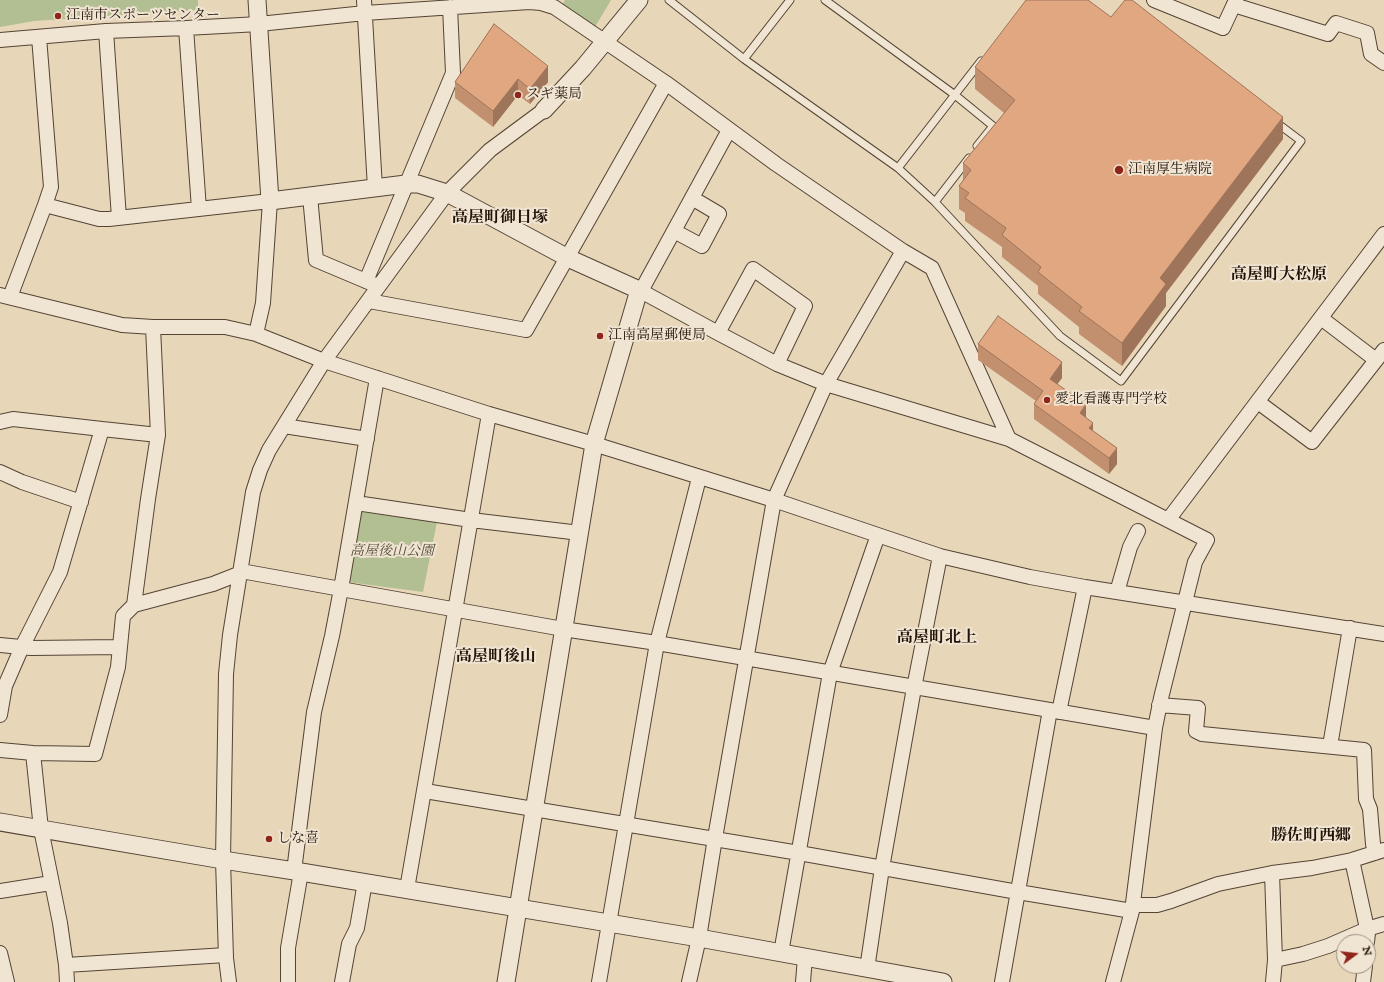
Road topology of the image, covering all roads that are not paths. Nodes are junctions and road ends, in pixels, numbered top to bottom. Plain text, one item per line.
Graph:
1 (257, 0) edge
2 (639, 0) edge
3 (669, 0) edge
4 (790, 0) edge
5 (825, 0) edge
6 (1154, 0) edge
7 (1235, 2) edge
8 (556, 4) edge
9 (444, 5) edge
10 (364, 7) edge
11 (258, 24) junction
12 (186, 28) junction
13 (106, 32) junction
14 (39, 37) junction
15 (0, 40) edge
16 (604, 42) junction
17 (987, 54) edge
18 (744, 59) junction
19 (1384, 63) edge
20 (666, 83) junction
21 (955, 95) junction
22 (544, 110) joint
23 (1270, 118) edge
24 (729, 130) junction
25 (898, 168) junction
26 (406, 184) junction
27 (375, 188) junction
28 (447, 193) junction
29 (310, 196) junction
30 (692, 198) junction
31 (270, 201) junction
32 (935, 202) junction
33 (45, 205) junction
34 (199, 209) junction
35 (118, 218) junction
36 (674, 231) junction
37 (1384, 234) edge
38 (903, 251) junction
39 (568, 258) junction
40 (366, 281) junction
41 (379, 287) junction
42 (640, 291) junction
43 (5, 296) edge
44 (369, 301) junction
45 (1321, 318) junction
46 (153, 327) junction
47 (718, 333) junction
48 (256, 334) junction
49 (1380, 355) edge
50 (324, 361) junction
51 (777, 364) junction
52 (378, 378) junction
53 (826, 384) junction
54 (1258, 402) junction
55 (490, 414) junction
56 (0, 422) edge
57 (284, 426) junction
58 (102, 429) junction
59 (158, 435) junction
60 (367, 439) junction
61 (1009, 439) junction
62 (594, 444) junction
63 (0, 472) edge
64 (699, 478) junction
65 (774, 500) junction
66 (81, 502) junction
67 (356, 503) junction
68 (472, 520) junction
69 (1168, 520) junction
70 (1138, 531) dead end
71 (580, 532) junction
72 (878, 535) junction
73 (940, 556) junction
74 (241, 572) junction
75 (1085, 587) junction
76 (341, 589) junction
77 (1117, 592) junction
78 (1185, 603) junction
79 (134, 605) junction
80 (456, 610) junction
81 (1350, 628) junction
82 (563, 629) junction
83 (1384, 634) edge
84 (657, 643) junction
85 (0, 645) edge
86 (22, 647) junction
87 (120, 647) junction
88 (746, 658) junction
89 (830, 673) junction
90 (914, 688) junction
91 (1159, 705) junction
92 (1055, 711) junction
93 (0, 715) edge
94 (1154, 728) junction
95 (1330, 746) junction
96 (0, 750) edge
97 (33, 753) junction
98 (425, 790) junction
99 (534, 808) junction
100 (0, 822) edge
101 (626, 824) junction
102 (41, 829) junction
103 (715, 838) junction
104 (1380, 851) edge
105 (799, 853) junction
106 (223, 860) junction
107 (1352, 860) junction
108 (882, 868) junction
109 (297, 871) junction
110 (1272, 873) junction
111 (365, 882) junction
112 (51, 883) junction
113 (407, 889) junction
114 (0, 891) edge
115 (1018, 892) junction
116 (518, 908) junction
117 (1133, 908) junction
118 (609, 924) junction
119 (1384, 924) edge
120 (1367, 934) edge
121 (1369, 934) edge
122 (698, 938) junction
123 (1336, 944) edge
124 (0, 953) edge
125 (781, 953) junction
126 (226, 954) junction
127 (805, 957) junction
128 (1276, 960) junction
129 (66, 965) junction
130 (867, 969) junction
131 (7, 982) edge
132 (67, 982) edge
133 (229, 982) edge
134 (288, 982) edge
135 (342, 982) edge
136 (506, 982) edge
137 (599, 982) edge
138 (689, 982) edge
139 (803, 982) edge
140 (943, 982) edge
141 (1002, 982) edge
142 (1113, 982) edge
143 (1273, 982) edge

1 - 11 street
2 - 16 street
3 - 18 lane
4 - 18 lane
5 - 21 lane
6 - 7 street
7 - 19 street
8 - 9 street
8 - 16 street
9 - 10 street
9 - 26 street
10 - 11 street
10 - 27 street
11 - 12 street
11 - 31 street
12 - 13 street
12 - 34 street
13 - 14 street
13 - 35 street
14 - 15 street
14 - 33 street
16 - 20 street
16 - 22 street
17 - 21 lane
18 - 25 lane
20 - 24 street
20 - 39 street
21 - 25 lane
21 - 32 lane
22 - 28 street
23 - 32 lane
24 - 30 street
24 - 38 street
25 - 32 lane
26 - 27 street
26 - 28 street
26 - 40 street
27 - 29 street
28 - 39 street
28 - 41 street
29 - 31 street
29 - 40 street
30 - 36 street
30 - 36 street
31 - 34 street
31 - 48 street
33 - 35 street
33 - 43 street
34 - 35 street
36 - 42 street
37 - 45 street
38 - 53 street
38 - 61 street
39 - 42 street
39 - 44 street
40 - 41 street
41 - 44 street
42 - 47 street
42 - 62 street
43 - 46 street
44 - 50 street
45 - 49 street
45 - 54 street
46 - 48 street
46 - 59 street
47 - 51 street
47 - 51 street
48 - 50 street
49 - 54 street
50 - 52 street
50 - 57 street
51 - 53 street
52 - 55 street
52 - 60 street
53 - 61 street
53 - 65 street
54 - 69 street
55 - 62 street
55 - 68 street
56 - 58 street
57 - 60 street
57 - 74 street
58 - 59 street
58 - 66 street
59 - 79 street
60 - 67 street
61 - 69 street
62 - 64 street
62 - 71 street
63 - 66 street
64 - 65 street
64 - 84 street
65 - 72 street
65 - 88 street
66 - 86 street
67 - 68 street
67 - 76 street
68 - 71 street
68 - 80 street
69 - 78 street
70 - 77 street
71 - 82 street
72 - 73 street
72 - 89 street
73 - 75 street
73 - 90 street
74 - 76 street
74 - 79 street
74 - 106 street
75 - 77 street
75 - 92 street
76 - 80 street
76 - 109 street
77 - 78 street
78 - 81 street
78 - 91 street
79 - 87 street
80 - 82 street
80 - 98 street
81 - 83 street
81 - 95 street
82 - 84 street
82 - 99 street
84 - 88 street
84 - 101 street
85 - 86 street
86 - 87 street
86 - 93 street
87 - 97 street
88 - 89 street
88 - 103 street
89 - 90 street
89 - 105 street
90 - 92 street
90 - 108 street
91 - 94 street
91 - 95 street
92 - 94 street
92 - 115 street
94 - 117 street
95 - 104 street
96 - 97 street
97 - 102 street
98 - 99 street
98 - 113 street
99 - 101 street
99 - 116 street
100 - 102 street
101 - 103 street
101 - 118 street
102 - 106 street
102 - 112 street
103 - 105 street
103 - 122 street
104 - 107 street
105 - 108 street
105 - 125 street
106 - 109 street
106 - 126 street
107 - 110 street
107 - 120 street
108 - 115 street
108 - 130 street
109 - 111 street
109 - 134 street
110 - 117 street
110 - 128 street
111 - 113 street
111 - 135 street
112 - 114 street
112 - 129 street
113 - 116 street
115 - 117 street
115 - 141 street
116 - 118 street
116 - 136 street
117 - 142 street
118 - 122 street
118 - 137 street
119 - 121 street
122 - 125 street
122 - 138 street
123 - 128 street
124 - 131 street
125 - 127 street
126 - 129 street
126 - 133 street
127 - 130 street
127 - 139 street
128 - 143 street
129 - 132 street
130 - 140 street

